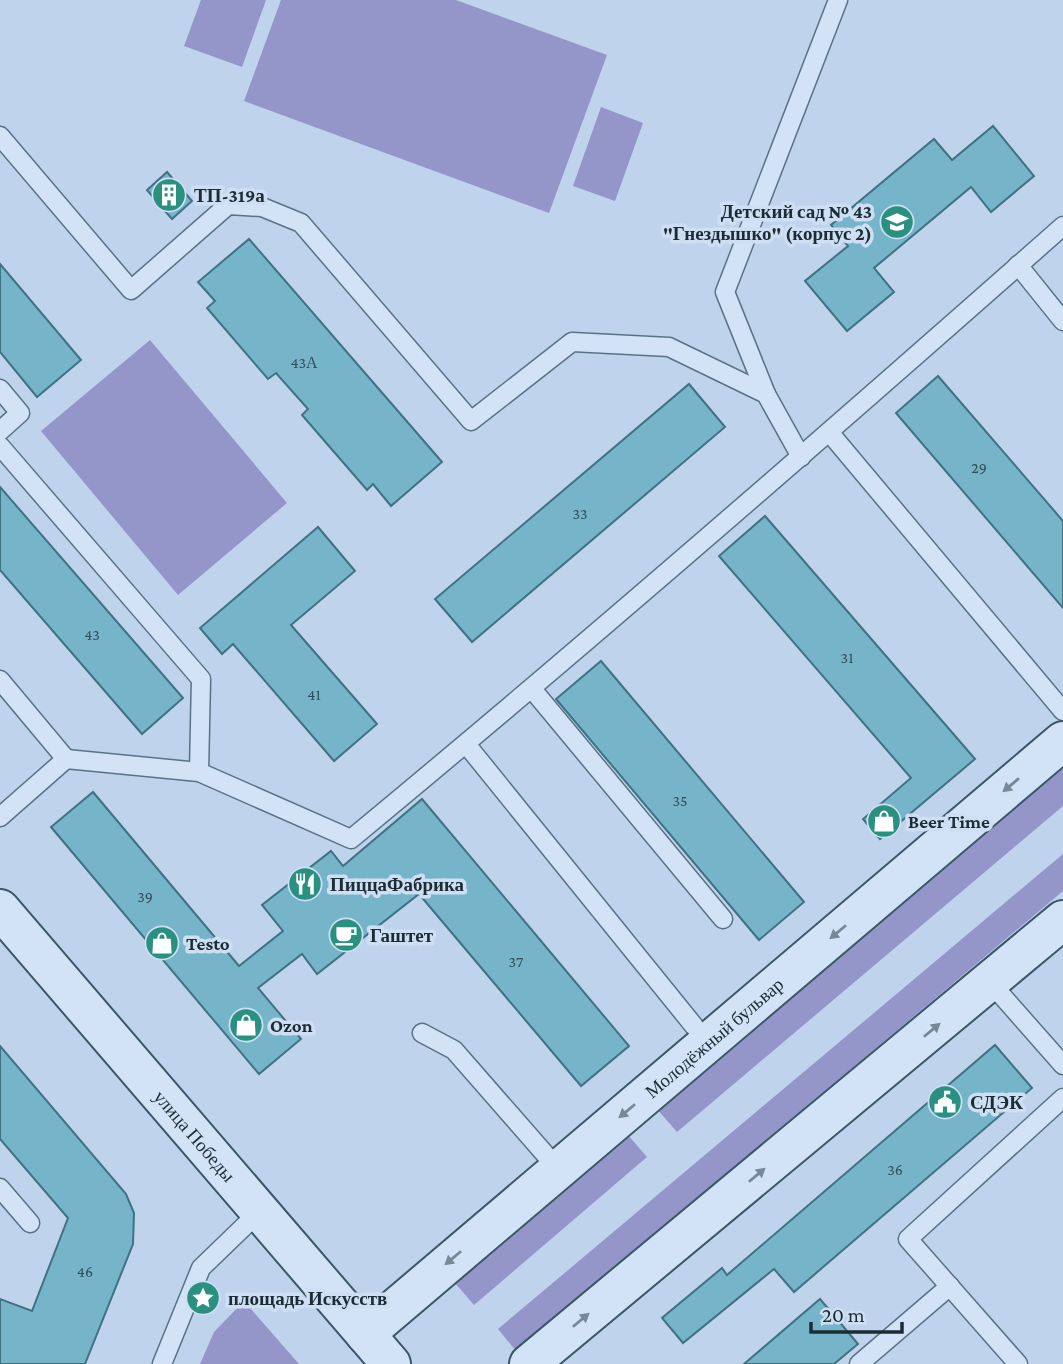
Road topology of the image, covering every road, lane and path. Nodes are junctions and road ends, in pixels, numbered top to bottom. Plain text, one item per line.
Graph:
1 (838, 0) edge
2 (0, 136) edge
3 (1063, 226) edge
4 (1018, 265) junction
5 (1063, 321) edge
6 (0, 389) edge
7 (766, 394) junction
8 (0, 431) edge
9 (829, 432) junction
10 (0, 446) edge
11 (801, 457) junction
12 (0, 680) edge
13 (532, 688) junction
14 (1063, 711) edge
15 (1063, 741) edge
16 (466, 744) junction
17 (66, 759) junction
18 (199, 772) junction
19 (0, 817) edge
20 (0, 909) edge
21 (723, 919) dead end
22 (1063, 920) edge
23 (990, 982) junction
24 (694, 1026) dead end
25 (422, 1033) dead end
26 (1063, 1065) edge
27 (1063, 1098) edge
28 (558, 1170) junction
29 (0, 1188) edge
30 (259, 1212) junction
31 (30, 1223) dead end
32 (950, 1286) junction
33 (365, 1334) junction
34 (162, 1364) edge
35 (391, 1364) edge
36 (529, 1364) edge
37 (859, 1364) edge
38 (1018, 1364) edge

1 - 7 lane
2 - 7 lane
3 - 4 lane
4 - 5 lane
4 - 9 lane
6 - 8 lane
7 - 11 lane
9 - 11 lane
9 - 14 lane
10 - 18 lane
11 - 13 lane
12 - 17 lane
13 - 16 lane
13 - 21 lane
15 -> 28 main road, Молодёжный бульвар
16 - 18 lane
16 - 24 lane
17 - 18 lane
17 - 19 lane
20 - 30 main road, улица Победы
22 - 23 main road
23 - 26 lane
36 -> 23 main road
25 - 28 lane
27 - 32 lane
28 -> 33 main road, Молодёжный бульвар
29 - 31 lane
30 - 33 main road, улица Победы
30 - 34 lane
32 - 37 lane
32 - 38 lane
33 - 35 main road, улица Победы

